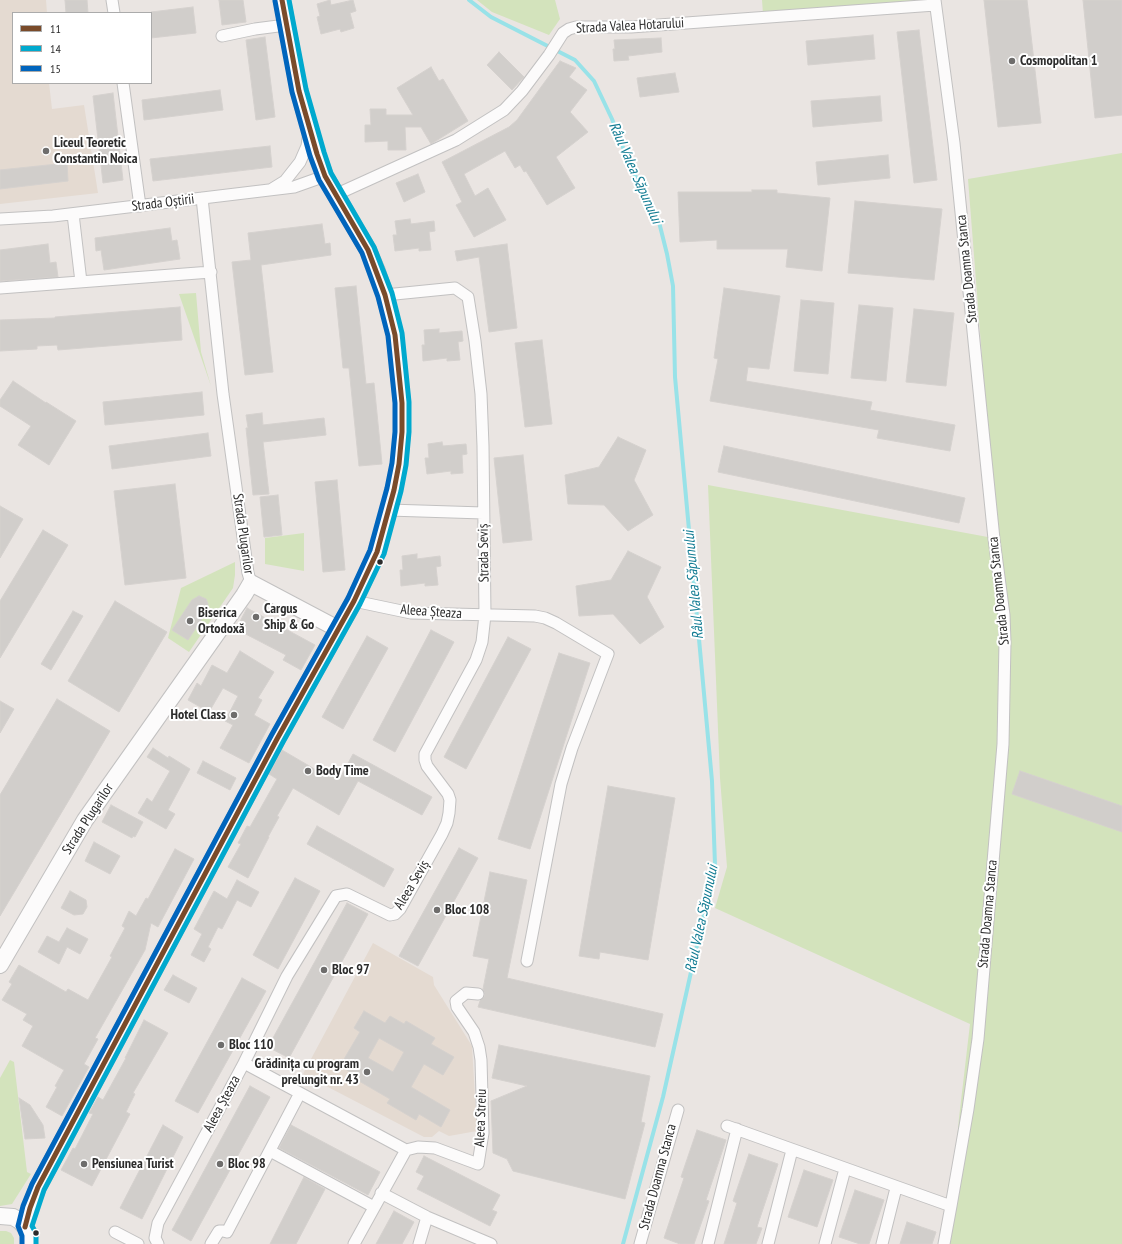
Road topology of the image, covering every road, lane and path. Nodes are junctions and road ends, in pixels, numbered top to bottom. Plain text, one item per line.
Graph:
1 (112, 0) edge
2 (282, 0) edge
3 (935, 3) edge
4 (114, 12) edge
5 (286, 25) junction
6 (222, 36) dead end
7 (123, 84) edge
8 (309, 130) junction
9 (325, 176) junction
10 (270, 190) junction
11 (335, 195) junction
12 (202, 198) junction
13 (140, 206) junction
14 (73, 214) junction
15 (0, 219) edge
16 (211, 272) junction
17 (81, 282) junction
18 (0, 288) edge
19 (386, 295) junction
20 (389, 510) junction
21 (483, 513) junction
22 (251, 583) junction
23 (354, 601) junction
24 (485, 615) junction
25 (338, 629) junction
26 (527, 961) dead end
27 (0, 965) edge
28 (478, 994) dead end
29 (244, 1063) junction
30 (300, 1093) junction
31 (678, 1110) dead end
32 (406, 1150) junction
33 (792, 1150) junction
34 (270, 1151) junction
35 (845, 1169) junction
36 (896, 1188) junction
37 (381, 1193) junction
38 (951, 1206) junction
39 (374, 1207) junction
40 (0, 1216) edge
41 (427, 1217) junction
42 (25, 1227) junction
43 (115, 1232) dead end
44 (29, 1244) edge
45 (138, 1244) edge
46 (158, 1244) edge
47 (211, 1244) edge
48 (354, 1244) edge
49 (419, 1244) edge
50 (491, 1244) edge
51 (640, 1244) edge
52 (708, 1244) edge
53 (768, 1244) edge
54 (825, 1244) edge
55 (882, 1244) edge
56 (944, 1244) edge

1 - 4 street
2 - 5 street
3 - 11 street, Strada Valea Hotarului
3 - 38 street, Strada Doamna Stanca
5 - 6 street
5 - 8 street
7 - 13 street
8 - 9 street
8 - 10 street
9 - 10 street, Strada Oștirii
9 - 11 street
10 - 12 street, Strada Oștirii
11 - 19 street
12 - 13 street, Strada Oștirii
12 - 16 street, Strada Plugarilor
13 - 14 street, Strada Oștirii
14 - 15 street, Strada Oștirii
14 - 17 street
16 - 17 street
16 - 22 street, Strada Plugarilor
17 - 18 street
19 - 20 street
19 - 21 street
20 - 21 street, Strada Seviș
20 - 23 street
21 - 24 street, Strada Seviș
22 - 25 street
22 - 27 street, Strada Plugarilor
23 - 24 street, Aleea Șteaza
23 - 25 street
24 - 26 street
24 - 29 street, Aleea Seviș
25 - 42 street
28 - 32 street, Aleea Streiu
29 - 30 street, Aleea Șteaza
29 - 46 street, Aleea Șteaza
30 - 32 street, Aleea Șteaza
30 - 34 street
31 - 51 street, Strada Doamna Stanca
32 - 37 street
33 - 35 street
33 - 52 street
33 - 53 street
34 - 39 street
34 - 47 street
35 - 36 street
35 - 54 street
36 - 38 street
36 - 55 street
37 - 39 street
37 - 41 street
38 - 56 street, Strada Doamna Stanca
39 - 48 street
40 - 42 street
41 - 49 street
41 - 50 street
42 - 44 street
43 - 45 street

